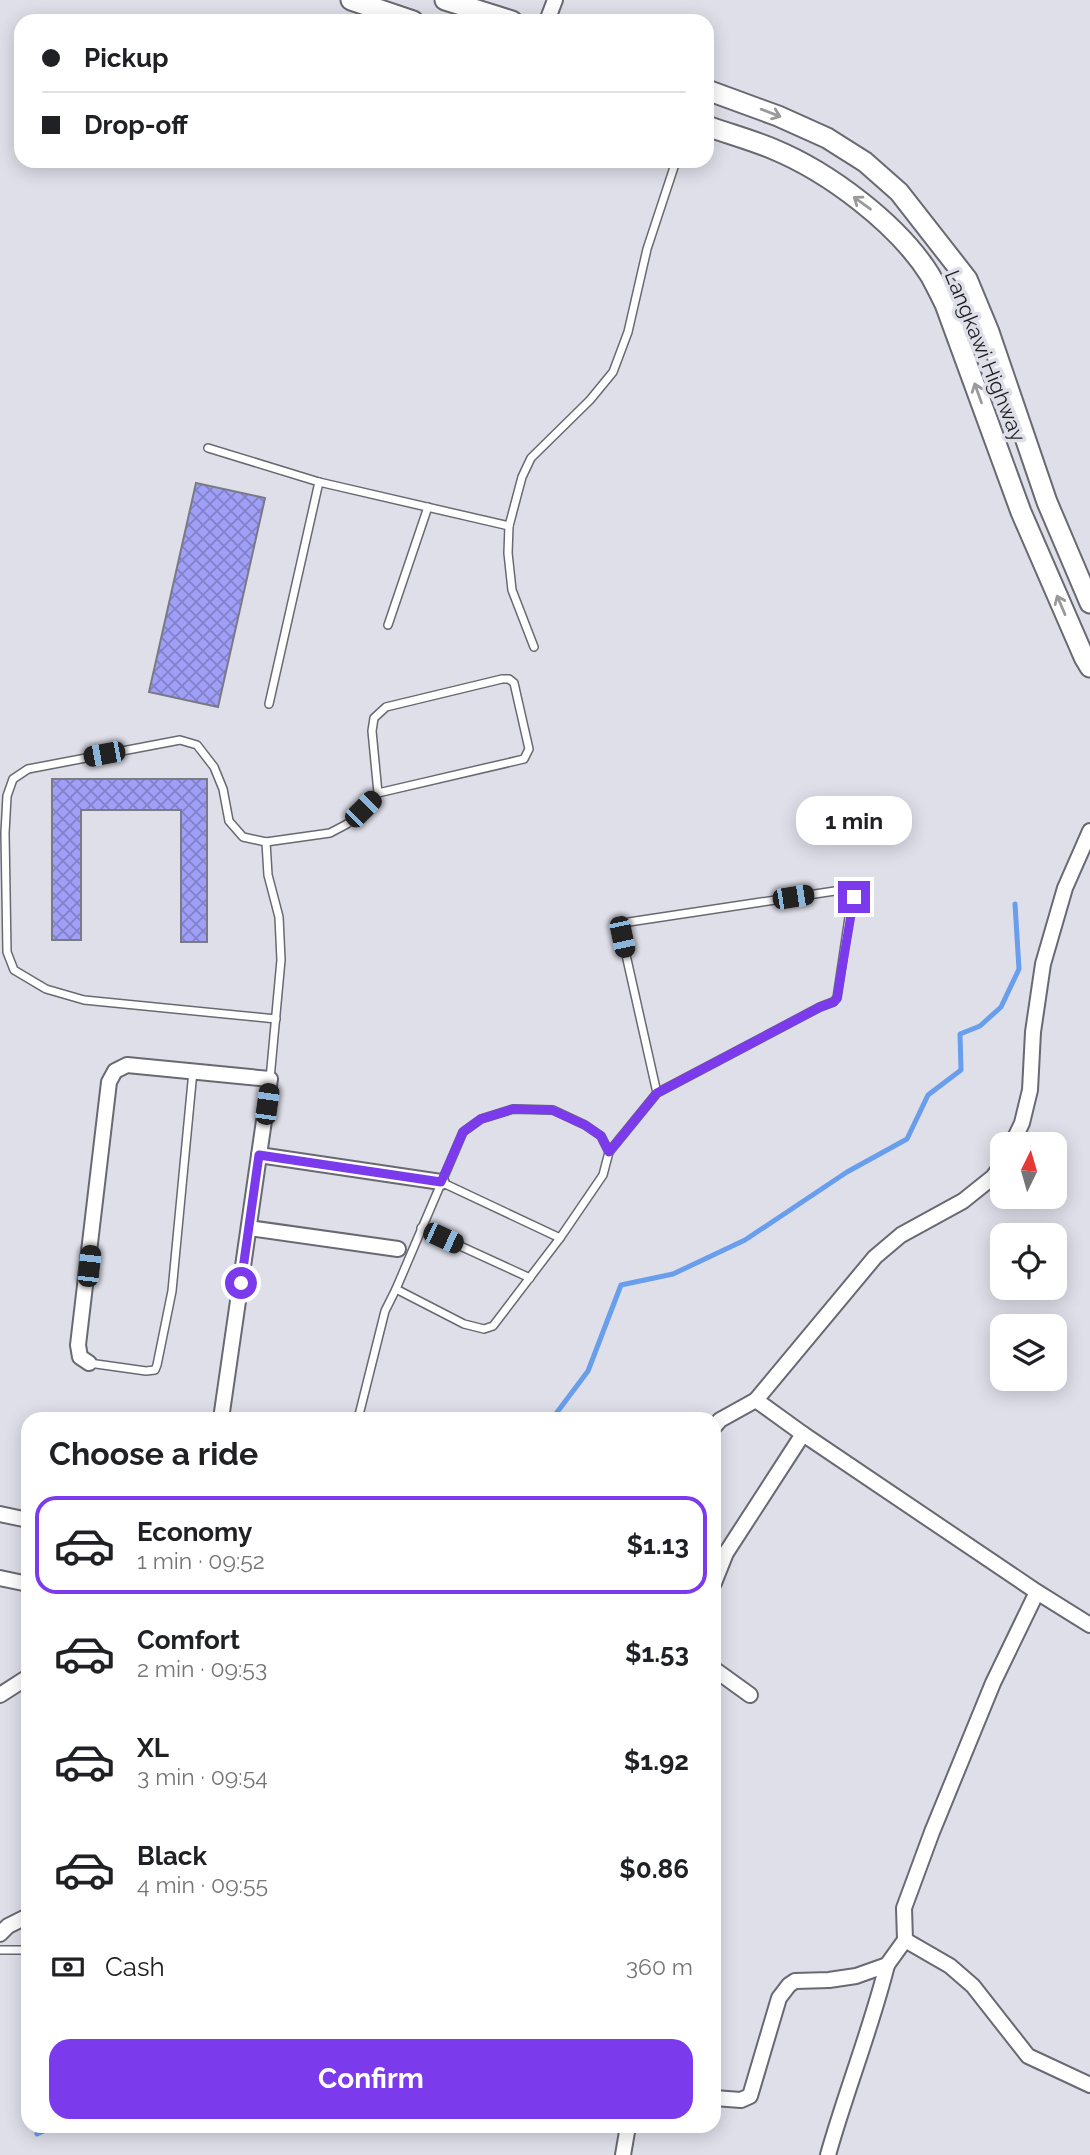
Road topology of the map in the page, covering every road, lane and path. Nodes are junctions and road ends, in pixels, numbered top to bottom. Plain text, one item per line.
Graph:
1 (351, 0) edge
2 (445, 0) edge
3 (392, 14) edge
4 (490, 14) edge
5 (714, 93) edge
6 (714, 128) edge
7 (674, 168) edge
8 (208, 448) dead end
9 (319, 482) junction
10 (1047, 502) junction
11 (428, 507) junction
12 (1021, 512) junction
13 (509, 526) junction
14 (1090, 603) edge
15 (388, 625) dead end
16 (534, 647) dead end
17 (1090, 667) edge
18 (270, 704) dead end
19 (378, 793) junction
20 (1090, 831) edge
21 (266, 842) junction
22 (276, 1018) junction
23 (193, 1070) junction
24 (270, 1079) junction
25 (657, 1093) junction
26 (1018, 1132) edge
27 (609, 1152) junction
28 (259, 1155) junction
29 (990, 1179) edge
30 (441, 1182) junction
31 (249, 1228) junction
32 (421, 1228) junction
33 (560, 1238) junction
34 (398, 1249) dead end
35 (530, 1278) junction
36 (396, 1289) junction
37 (89, 1363) joint
38 (756, 1400) junction
39 (222, 1412) edge
40 (360, 1412) edge
41 (721, 1419) edge
42 (803, 1434) junction
43 (0, 1514) edge
44 (21, 1518) edge
45 (721, 1566) edge
46 (0, 1578) edge
47 (21, 1582) edge
48 (1037, 1592) junction
49 (1090, 1625) edge
50 (721, 1674) edge
51 (21, 1684) edge
52 (0, 1695) edge
53 (750, 1695) dead end
54 (21, 1920) edge
55 (0, 1934) edge
56 (905, 1940) junction
57 (0, 1950) edge
58 (21, 1950) edge
59 (887, 1965) junction
60 (1090, 2085) edge
61 (721, 2099) edge
62 (627, 2133) edge
63 (623, 2155) edge
64 (828, 2155) edge

1 - 3 main road
2 - 4 main road
5 -> 10 main road, Langkawi Highway
12 -> 6 main road, Langkawi Highway
7 - 13 lane
8 - 9 lane
9 - 11 lane
9 - 18 lane
10 - 12 main road
10 - 14 main road, Langkawi Highway
11 - 13 lane
11 - 15 lane
17 -> 12 main road, Langkawi Highway
13 - 16 lane
19 - 19 lane
19 - 21 lane
20 - 26 street
21 - 22 lane
21 - 22 lane
22 - 24 lane
23 - 24 street
23 - 37 lane
23 - 37 street
24 - 28 street
25 - 25 lane
25 - 27 lane
27 - 30 lane
27 - 33 lane
28 - 30 street
28 - 31 street
29 - 38 street
30 - 32 lane
30 - 33 lane
31 - 34 street
31 - 39 street
32 - 35 lane
32 - 36 lane
33 - 35 lane
35 - 36 lane
36 - 40 lane
38 - 41 street
38 - 42 street
42 - 45 street
42 - 48 street
43 - 44 street
46 - 47 street
48 - 49 street
48 - 56 street
50 - 53 street
51 - 52 street
54 - 55 street
56 - 59 street
56 - 60 street
57 - 58 lane
59 - 61 street
59 - 64 street
62 - 63 street

